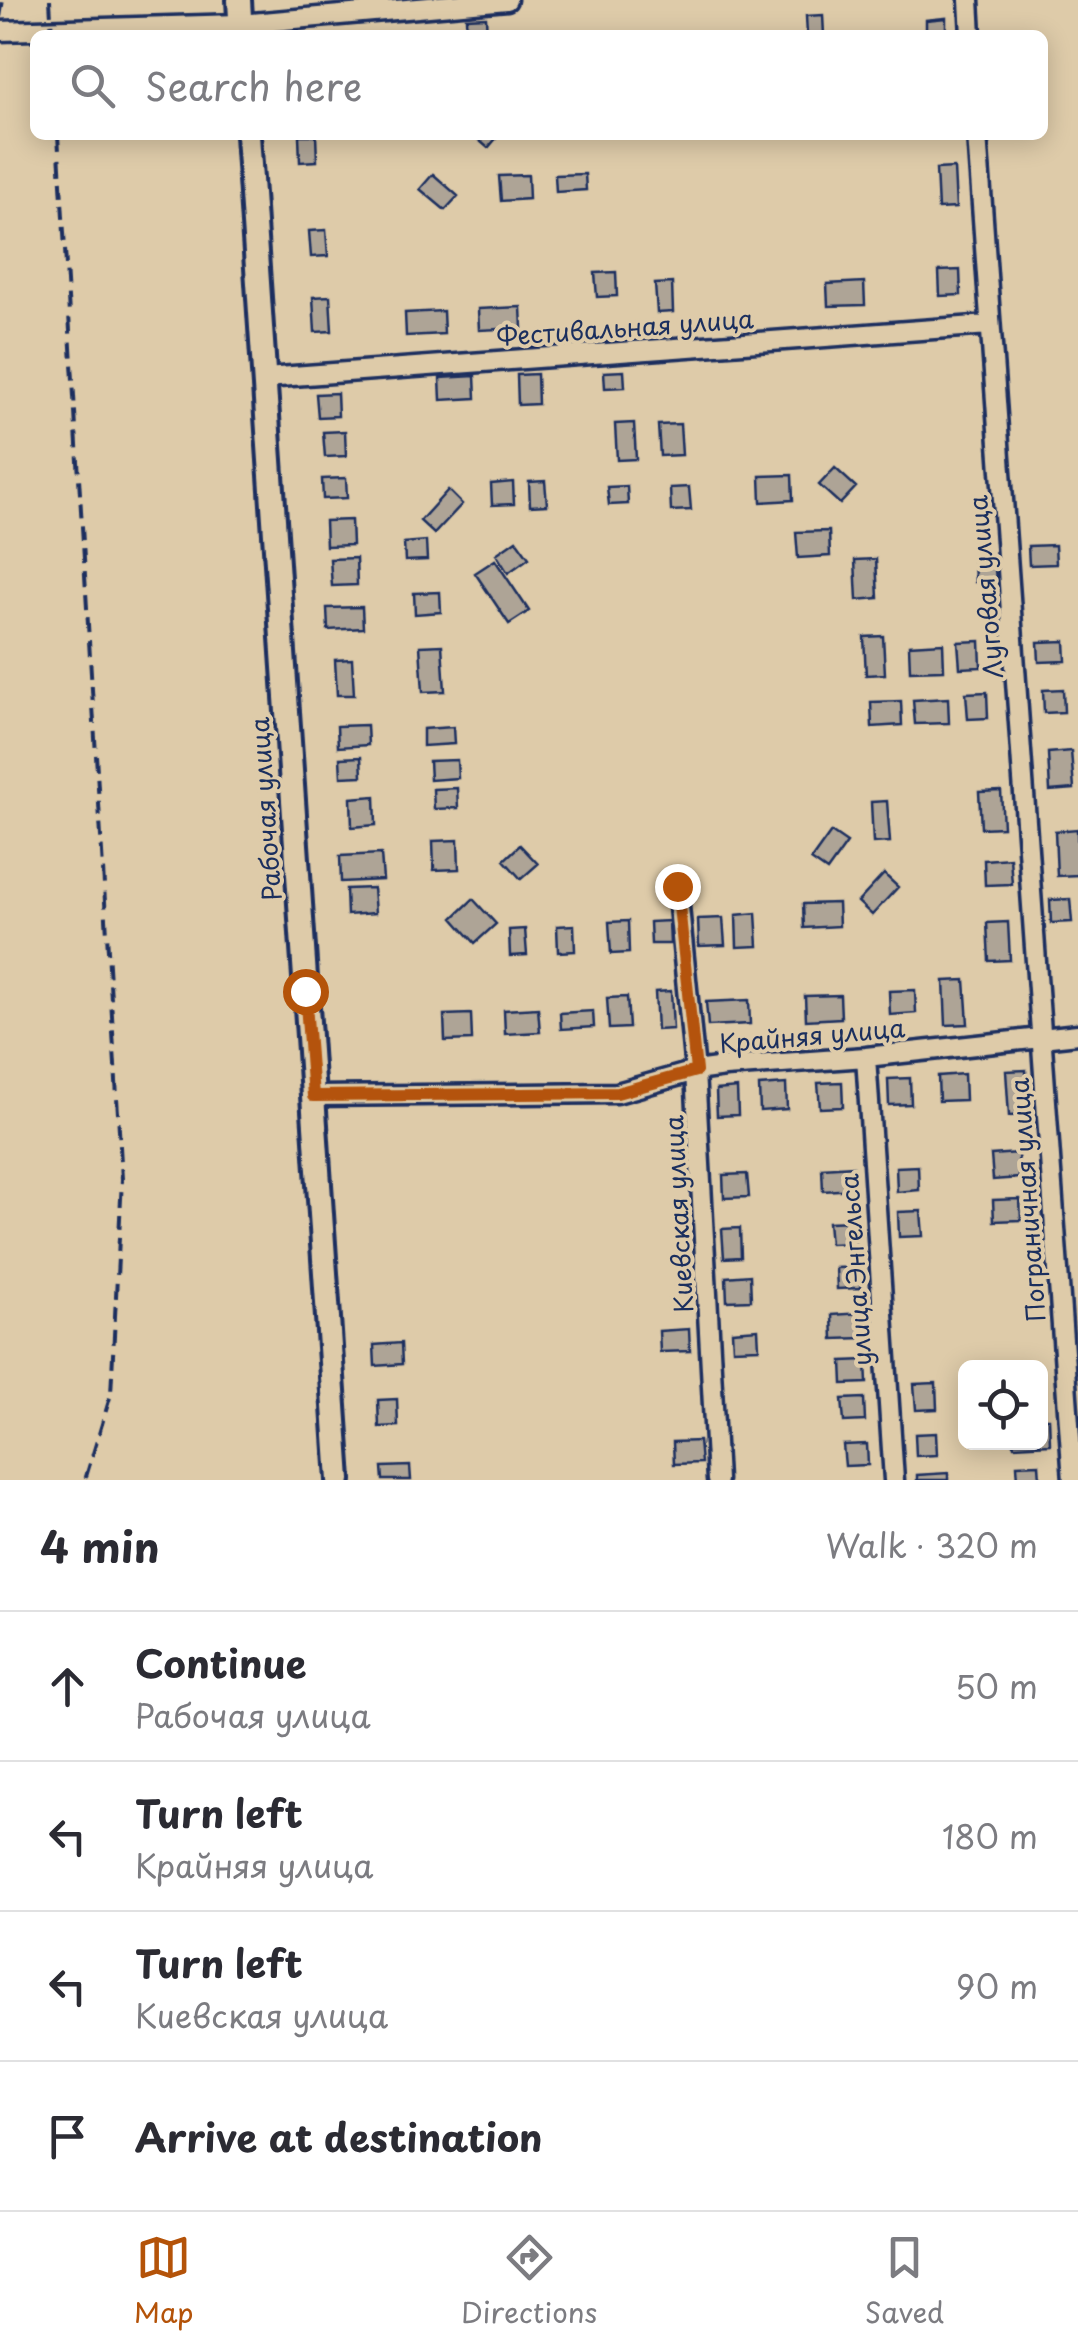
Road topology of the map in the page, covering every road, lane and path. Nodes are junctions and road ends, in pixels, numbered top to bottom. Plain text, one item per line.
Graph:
1 (507, 0) edge
2 (969, 0) edge
3 (240, 20) edge
4 (971, 30) edge
5 (0, 31) edge
6 (248, 140) edge
7 (978, 140) edge
8 (989, 326) junction
9 (265, 378) junction
10 (677, 886) dead end
11 (1078, 1034) edge
12 (1040, 1036) junction
13 (866, 1058) junction
14 (696, 1071) junction
15 (313, 1096) junction
16 (339, 1480) edge
17 (717, 1480) edge
18 (894, 1480) edge
19 (1073, 1480) edge

1 - 3 street
2 - 4 street
3 - 5 street
6 - 9 main road, Рабочая улица
7 - 8 street, Луговая улица
8 - 9 street, Фестивальная улица
8 - 12 street, Луговая улица
9 - 15 main road, Рабочая улица
10 - 14 street, Киевская улица
11 - 12 street, Крайняя улица
12 - 13 street, Крайняя улица
12 - 19 street, Пограничная улица
13 - 14 street, Крайняя улица
13 - 18 street, улица Энгельса
14 - 15 street, Крайняя улица
14 - 17 street, Киевская улица
15 - 16 main road, Рабочая улица

